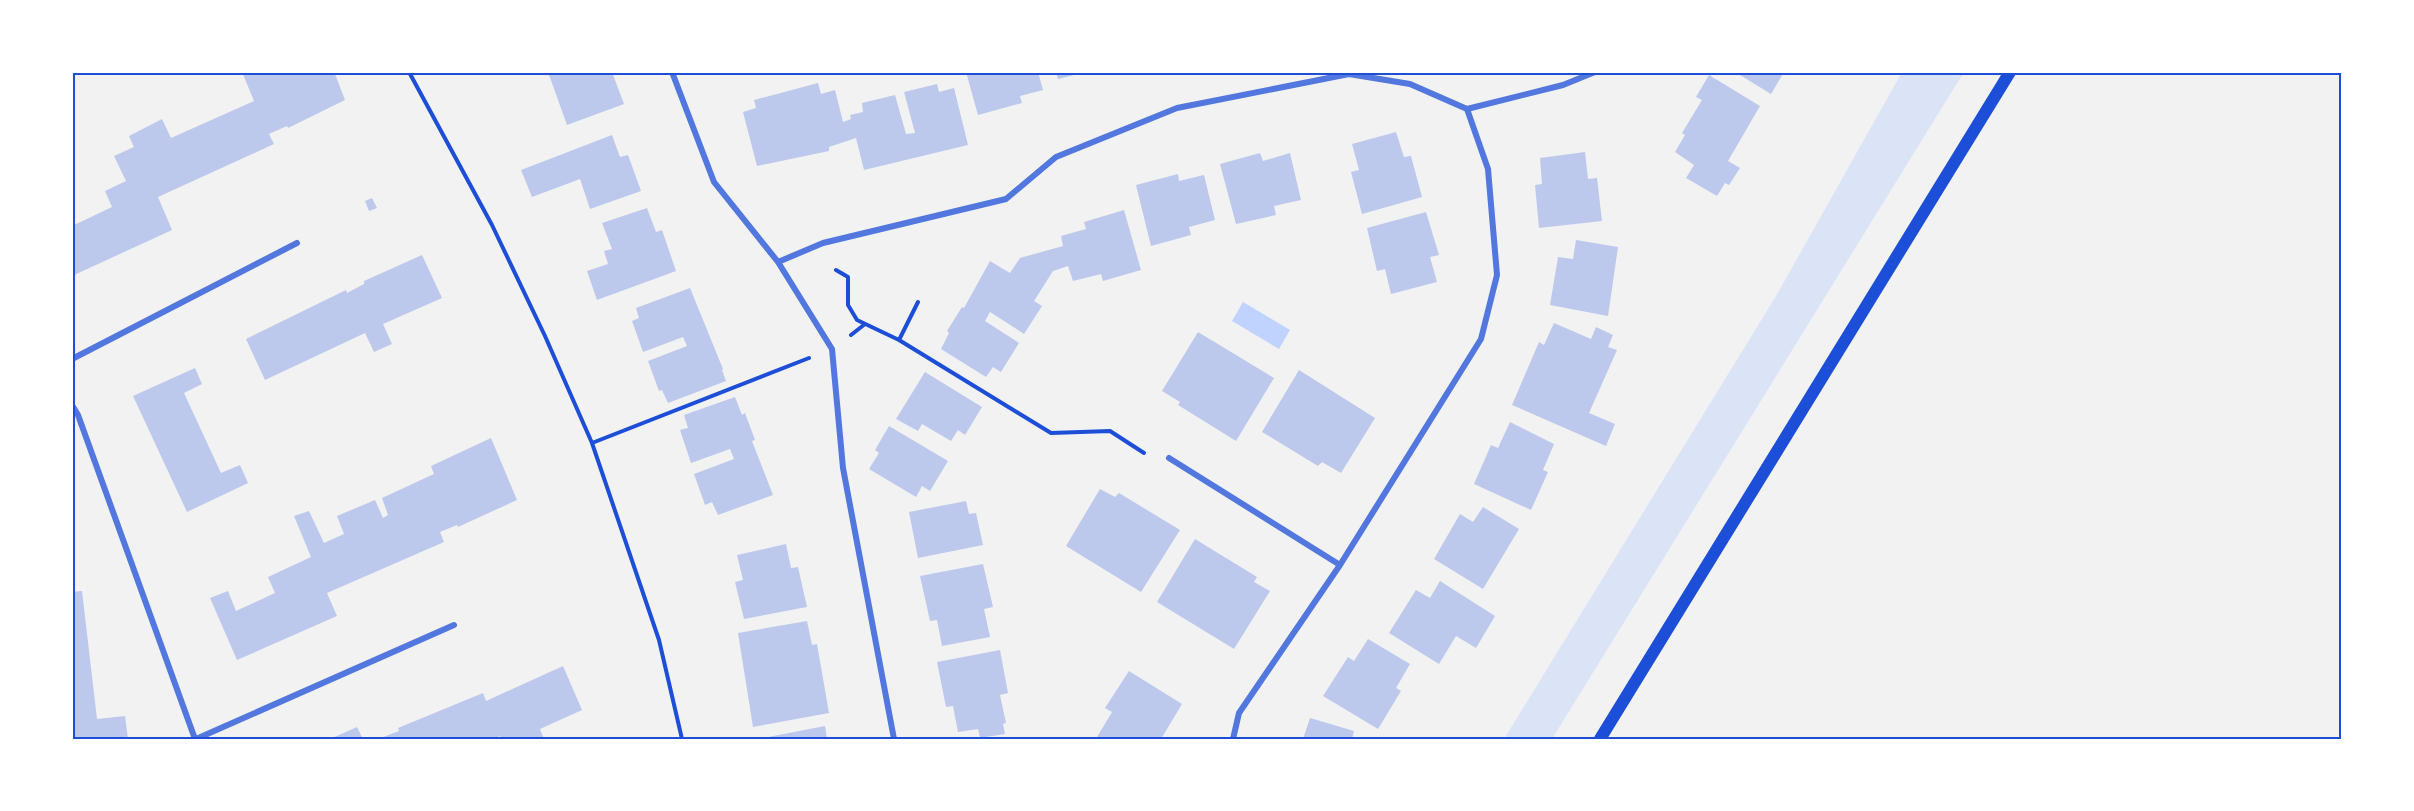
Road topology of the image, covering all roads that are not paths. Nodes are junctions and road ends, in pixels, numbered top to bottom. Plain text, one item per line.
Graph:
1 (672, 72) edge
2 (1595, 72) edge
3 (2010, 72) edge
4 (1467, 109) junction
5 (297, 243) dead end
6 (778, 262) junction
7 (72, 360) edge
8 (72, 405) edge
9 (1169, 458) road end
10 (1340, 565) junction
11 (454, 625) dead end
12 (195, 739) edge
13 (894, 739) edge
14 (1233, 739) edge
15 (1600, 739) edge

1 - 6 street
2 - 4 street
3 - 15 main road
4 - 6 street
4 - 10 street
5 - 7 street
6 - 13 street
8 - 12 street
9 - 10 street
10 - 14 street
11 - 12 street

